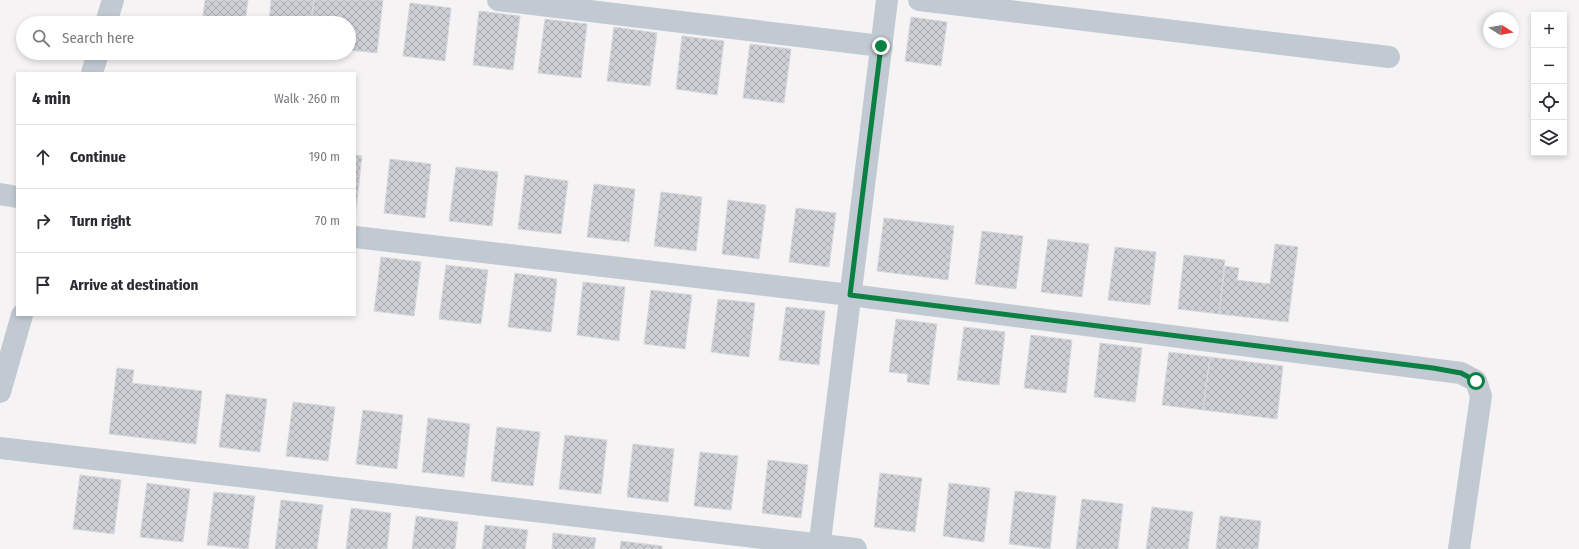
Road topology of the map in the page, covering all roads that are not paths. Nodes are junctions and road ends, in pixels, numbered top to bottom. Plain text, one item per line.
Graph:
1 (113, 0) edge
2 (498, 0) edge
3 (887, 0) edge
4 (919, 0) edge
5 (108, 16) edge
6 (881, 46) junction
7 (1389, 57) dead end
8 (96, 60) edge
9 (92, 72) edge
10 (0, 194) edge
11 (16, 196) edge
12 (356, 237) edge
13 (850, 295) junction
14 (22, 316) edge
15 (0, 392) edge
16 (0, 448) edge
17 (819, 547) edge
18 (856, 549) edge
19 (1459, 549) edge

1 - 5 lane
2 - 6 lane
3 - 6 lane
4 - 7 lane
6 - 13 lane
8 - 9 lane
10 - 11 lane
12 - 13 lane
13 - 17 lane
13 - 19 lane
14 - 15 lane
16 - 17 lane
17 - 18 lane

